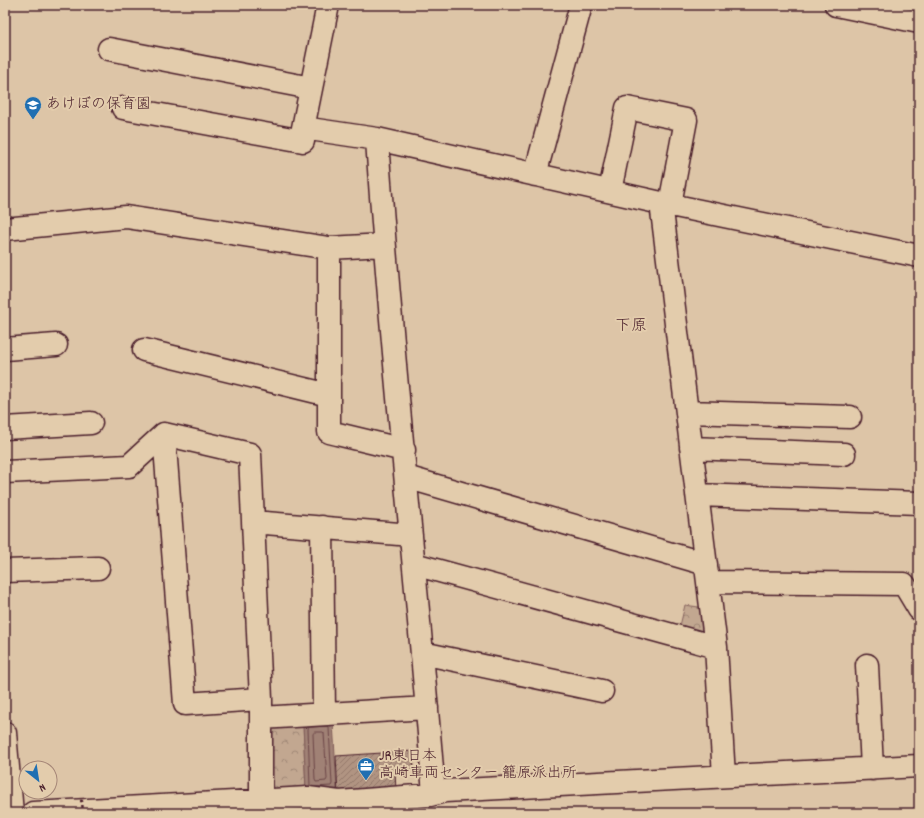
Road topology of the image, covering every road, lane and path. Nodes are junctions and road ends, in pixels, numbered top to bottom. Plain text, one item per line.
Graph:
1 (328, 5) edge
2 (581, 5) edge
3 (836, 5) edge
4 (911, 15) edge
5 (109, 49) dead end
6 (311, 88) junction
7 (123, 108) dead end
8 (303, 128) junction
9 (377, 139) junction
10 (535, 175) junction
11 (610, 191) junction
12 (666, 203) junction
13 (5, 229) edge
14 (384, 245) junction
15 (329, 248) junction
16 (919, 256) edge
17 (56, 345) dead end
18 (5, 349) edge
19 (144, 350) dead end
20 (329, 395) junction
21 (687, 412) junction
22 (850, 417) dead end
23 (91, 423) dead end
24 (5, 428) edge
25 (164, 434) junction
26 (692, 448) junction
27 (404, 450) junction
28 (844, 454) dead end
29 (5, 472) edge
30 (406, 477) junction
31 (697, 495) junction
32 (919, 503) edge
33 (253, 522) junction
34 (322, 528) junction
35 (411, 535) junction
36 (414, 564) junction
37 (98, 568) dead end
38 (5, 572) edge
39 (707, 573) junction
40 (919, 609) edge
41 (716, 646) junction
42 (422, 653) junction
43 (867, 665) dead end
44 (602, 691) dead end
45 (427, 708) junction
46 (261, 709) junction
47 (324, 714) junction
48 (5, 733) edge
49 (919, 766) edge
50 (872, 769) junction
51 (724, 776) junction
52 (434, 794) junction
53 (80, 801) dead end
54 (261, 801) junction
55 (12, 813) edge
56 (33, 813) edge
57 (83, 813) edge

1 - 6 street
2 - 10 street
3 - 4 street
5 - 6 street
6 - 8 street
7 - 8 street
8 - 9 street
9 - 10 street
9 - 14 street
10 - 11 street
11 - 12 street
11 - 12 street
12 - 16 street
12 - 21 street
13 - 15 street
14 - 15 street
14 - 27 street
15 - 20 street
17 - 18 street
19 - 20 street
20 - 27 street
21 - 22 street
21 - 26 street
23 - 24 street
25 - 29 street
25 - 33 street
25 - 46 street
26 - 28 street
26 - 31 street
27 - 30 street
30 - 35 street
30 - 39 street
31 - 32 street
31 - 39 street
33 - 34 street
33 - 46 street
34 - 35 street
34 - 47 street
35 - 36 street
36 - 41 street
36 - 42 street
37 - 38 street
39 - 40 street
39 - 41 street
41 - 51 street
42 - 44 street
42 - 45 street
43 - 50 street
45 - 47 street
45 - 52 street
46 - 47 street
46 - 54 street
48 - 55 street
49 - 50 street
50 - 51 street
51 - 52 street
52 - 54 street
53 - 57 path, bridge
54 - 56 street

